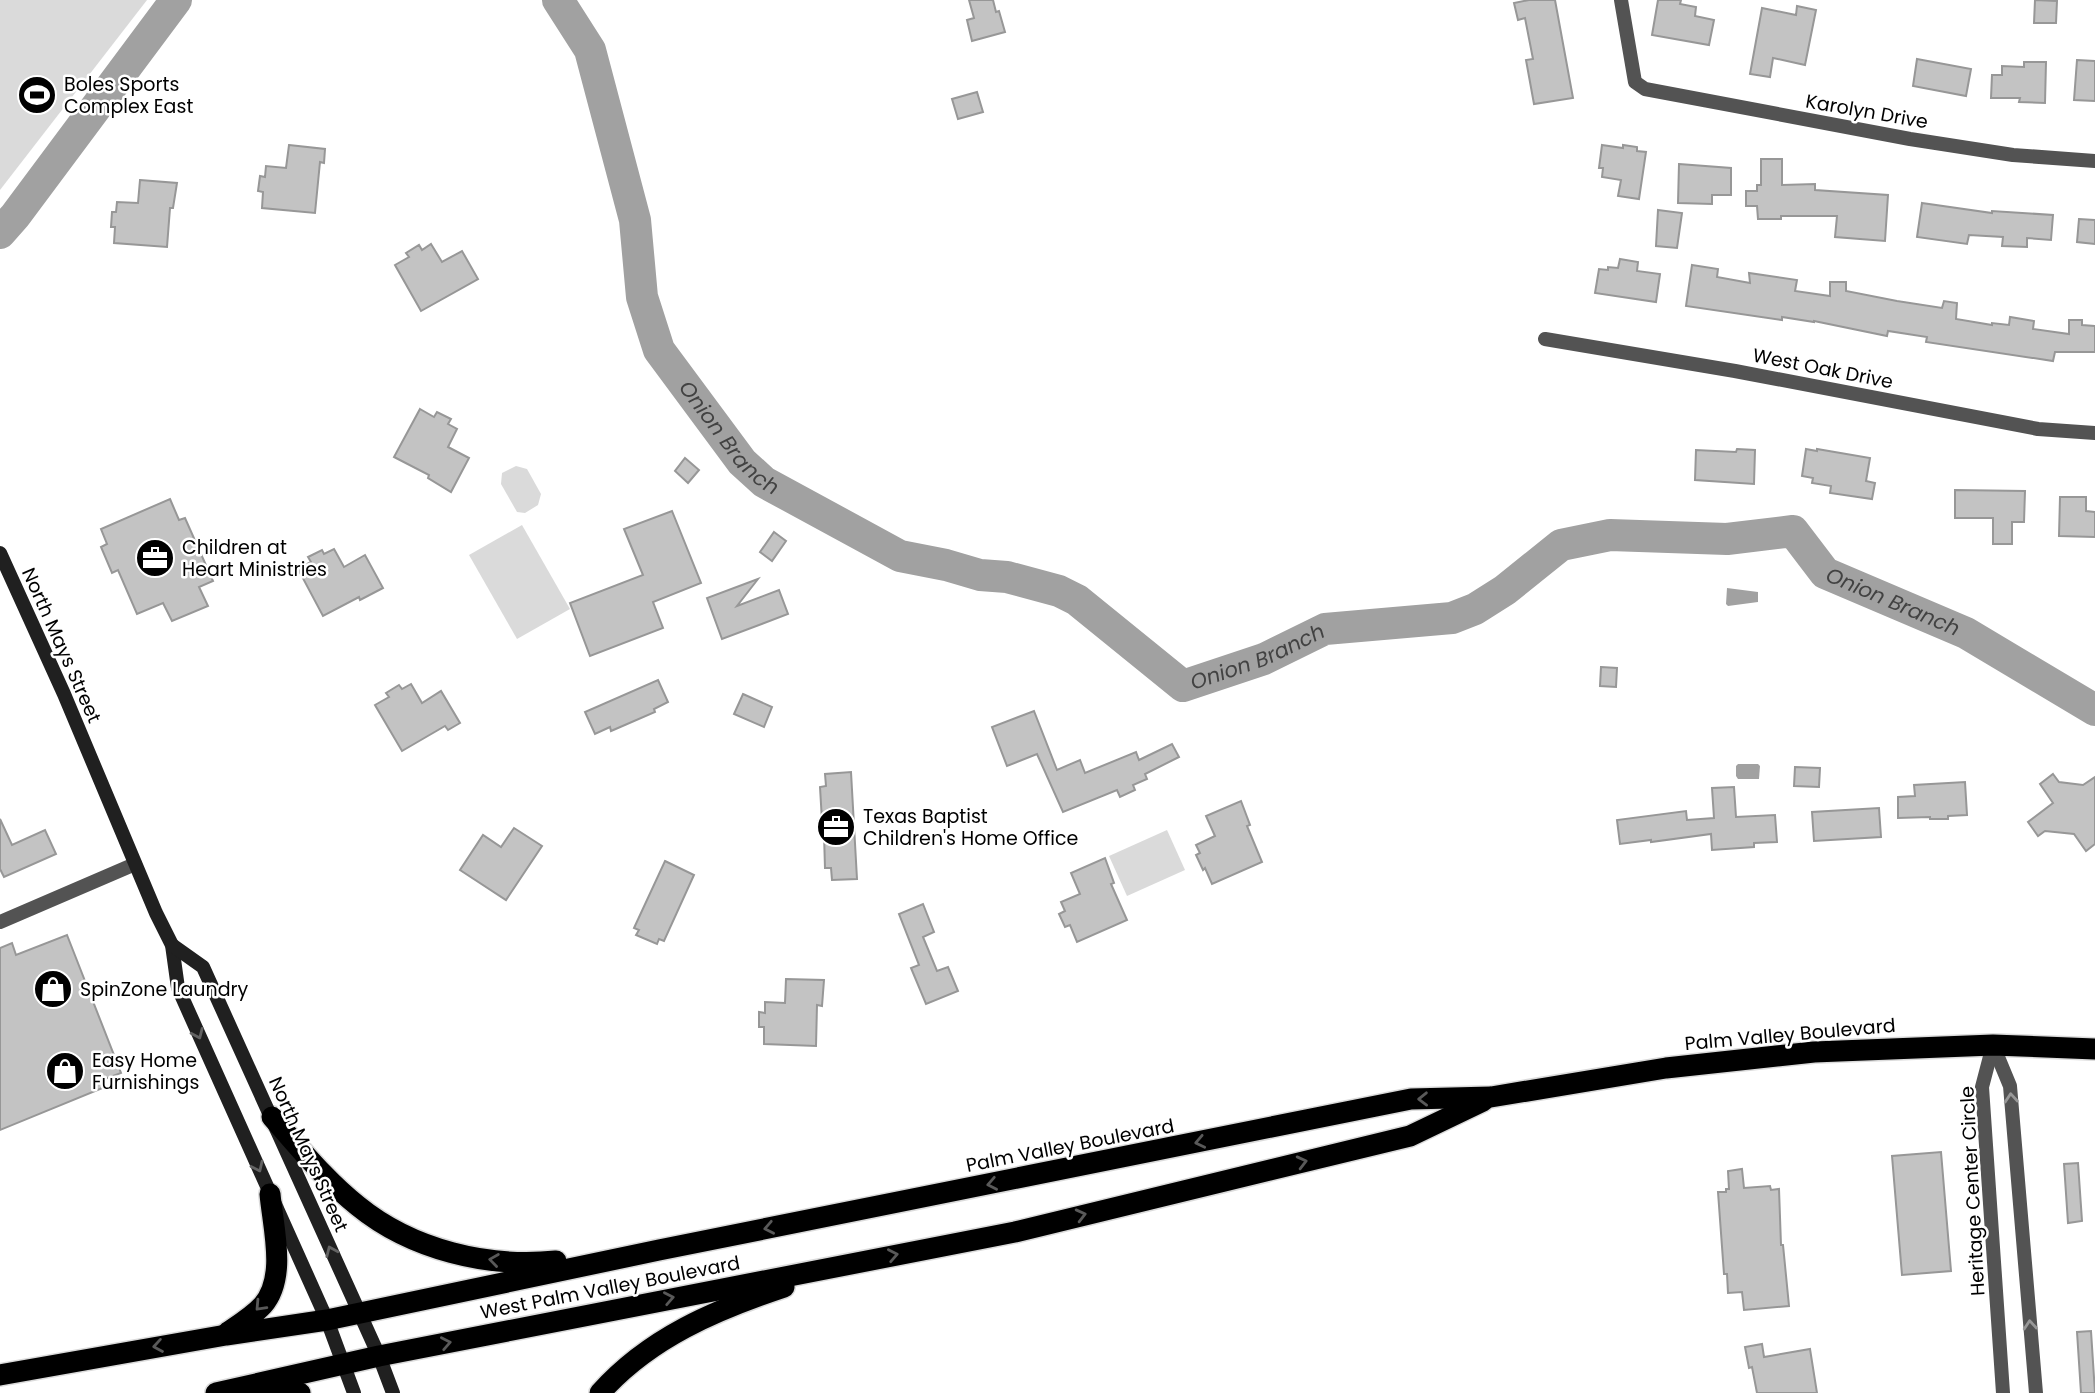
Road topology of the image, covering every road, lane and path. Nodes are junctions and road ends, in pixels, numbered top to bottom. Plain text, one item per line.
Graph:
1 (1621, 0) edge
2 (2095, 161) edge
3 (1545, 339) dead end
4 (2095, 433) edge
5 (0, 553) edge
6 (135, 864) junction
7 (0, 922) edge
8 (172, 945) junction
9 (1993, 1045) junction
10 (2095, 1049) edge
11 (1491, 1097) junction
12 (272, 1117) junction
13 (270, 1194) junction
14 (1015, 1232) joint
15 (659, 1250) junction
16 (864, 1260) junction
17 (359, 1313) junction
18 (327, 1320) junction
19 (226, 1335) junction
20 (379, 1356) junction
21 (343, 1364) junction
22 (0, 1375) edge
23 (216, 1393) edge
24 (253, 1393) edge
25 (300, 1393) edge
26 (354, 1393) edge
27 (393, 1393) edge
28 (600, 1393) edge
29 (2003, 1393) edge
30 (2036, 1393) edge

1 - 2 street, Karolyn Drive
3 - 4 street, West Oak Drive
5 - 6 main road, North Mays Street
6 - 7 street
6 - 8 main road, North Mays Street
8 - 12 main road, North Mays Street
8 -> 13 main road, North Mays Street
9 - 10 highway, Palm Valley Boulevard
9 - 11 highway, Palm Valley Boulevard
9 - 29 street, Heritage Center Circle
30 -> 9 street
14 -> 11 highway, Palm Valley Boulevard
11 -> 15 highway, Palm Valley Boulevard
15 -> 12 highway
17 -> 12 main road, North Mays Street
13 - 18 main road, North Mays Street
13 -> 19 highway
16 -> 14 highway, West Palm Valley Boulevard
15 - 17 highway, West Palm Valley Boulevard
20 -> 16 highway, West Palm Valley Boulevard
16 - 28 highway
17 - 18 highway, West Palm Valley Boulevard
17 - 20 main road, North Mays Street
18 - 19 highway, West Palm Valley Boulevard
18 - 21 main road, North Mays Street
19 -> 22 highway, West Palm Valley Boulevard
20 - 21 highway, West Palm Valley Boulevard
20 - 27 main road, North Mays Street
21 - 23 highway, West Palm Valley Boulevard
21 - 26 main road, North Mays Street
24 - 25 highway

